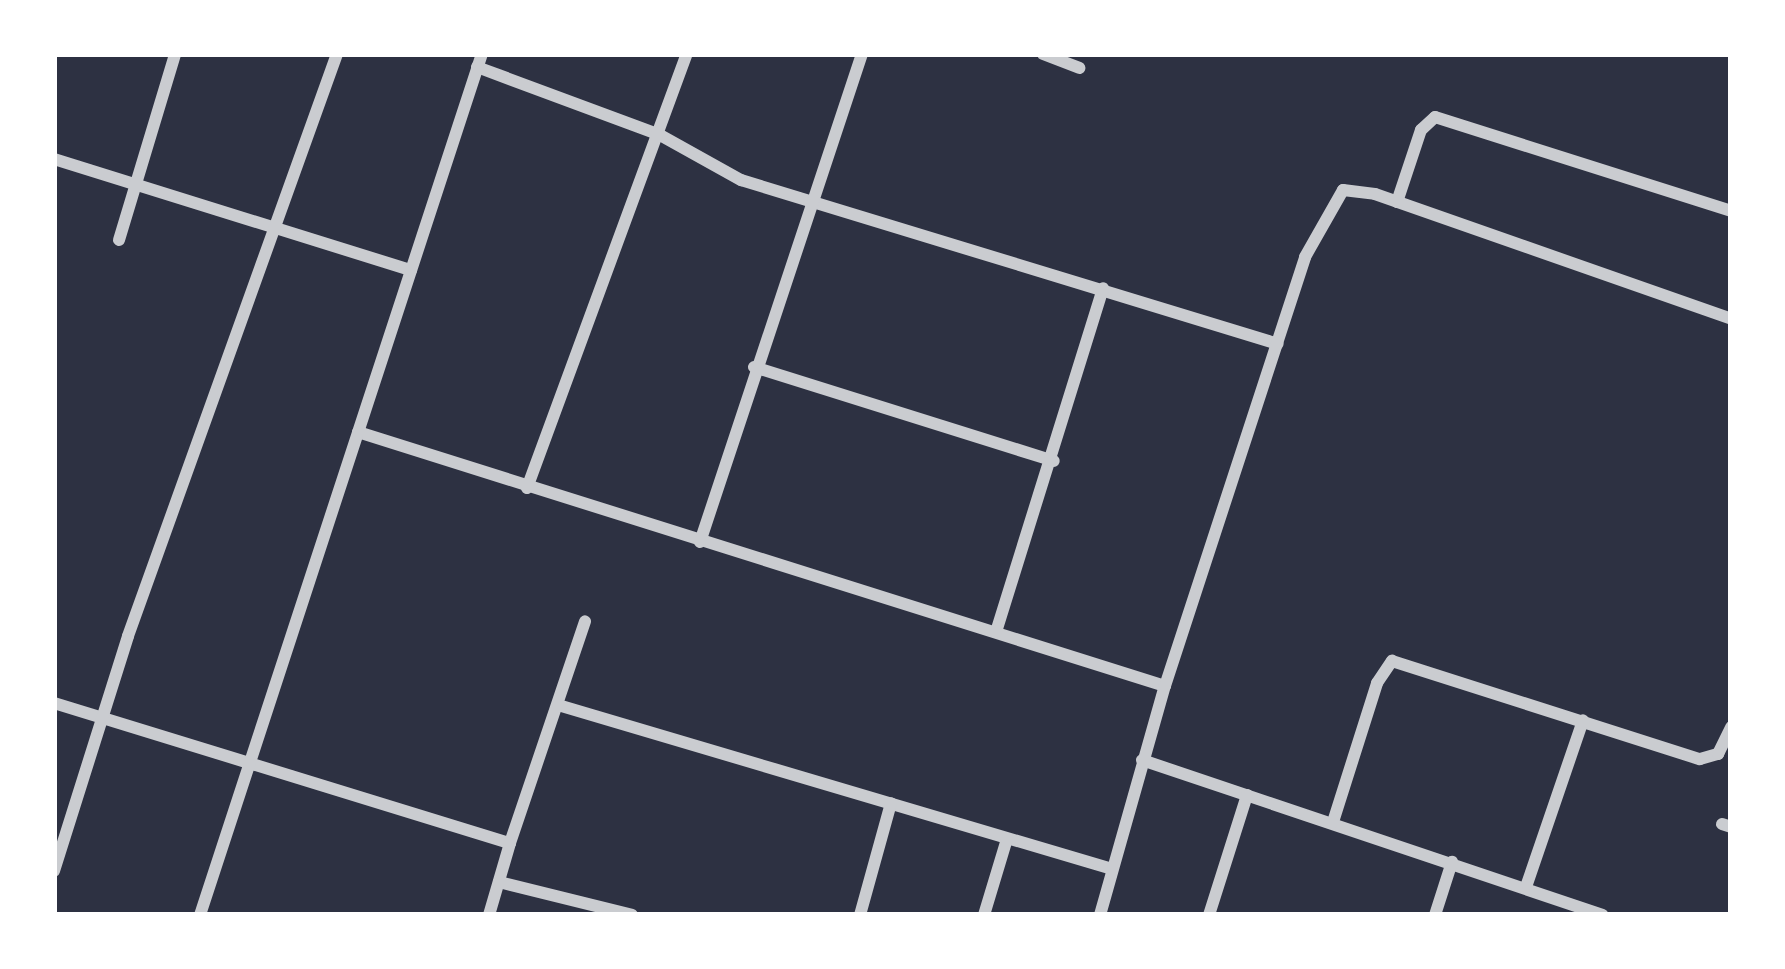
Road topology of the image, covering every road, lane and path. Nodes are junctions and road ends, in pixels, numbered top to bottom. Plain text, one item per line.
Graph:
1 (176, 54) edge
2 (337, 54) edge
3 (687, 54) edge
4 (862, 54) edge
5 (1043, 54) edge
6 (479, 61) edge
7 (1079, 68) dead end
8 (660, 136) junction
9 (54, 159) edge
10 (133, 186) junction
11 (811, 197) junction
12 (1397, 202) junction
13 (1731, 211) edge
14 (278, 232) junction
15 (119, 240) dead end
16 (411, 270) junction
17 (1103, 288) junction
18 (1731, 319) edge
19 (1278, 344) junction
20 (754, 367) junction
21 (358, 432) junction
22 (1054, 461) junction
23 (527, 488) junction
24 (700, 542) junction
25 (585, 621) dead end
26 (996, 632) junction
27 (1165, 686) junction
28 (54, 703) edge
29 (558, 705) junction
30 (101, 718) junction
31 (1583, 720) junction
32 (1731, 728) edge
33 (1142, 760) junction
34 (250, 763) junction
35 (1246, 795) junction
36 (891, 803) junction
37 (1333, 822) junction
38 (1007, 839) junction
39 (510, 843) junction
40 (1452, 862) junction
41 (1112, 869) junction
42 (54, 871) edge
43 (499, 882) junction
44 (1527, 884) junction
45 (1563, 898) junction
46 (200, 915) edge
47 (489, 915) edge
48 (632, 915) edge
49 (860, 915) edge
50 (984, 915) edge
51 (1100, 915) edge
52 (1209, 915) edge
53 (1435, 915) edge
54 (1558, 915) edge
55 (1603, 915) edge

1 - 10 street
2 - 14 street
3 - 8 street
4 - 11 street
5 - 7 street
6 - 8 street
6 - 16 street
8 - 11 street
8 - 23 street
9 - 10 street
10 - 14 street
10 - 15 street
11 - 17 street
11 - 20 street
12 - 13 street
12 - 18 street
12 - 19 street
14 - 16 street
14 - 30 street
16 - 21 street
17 - 19 street
17 - 22 street
19 - 27 street
20 - 22 street
20 - 24 street
21 - 23 street
21 - 34 street
22 - 26 street
23 - 24 street
24 - 26 street
25 - 29 street
26 - 27 street
27 - 33 street
28 - 30 street
29 - 36 street
29 - 39 street
30 - 34 street
30 - 42 street
31 - 32 street
31 - 37 street
31 - 44 street
33 - 35 street
33 - 41 street
34 - 39 street
34 - 46 street
35 - 37 street
35 - 52 street
36 - 38 street
36 - 49 street
37 - 40 street
38 - 41 street
38 - 50 street
39 - 43 street
40 - 44 street
40 - 53 street
41 - 51 street
43 - 47 street
43 - 48 street
44 - 45 street
45 - 54 street
45 - 55 street

